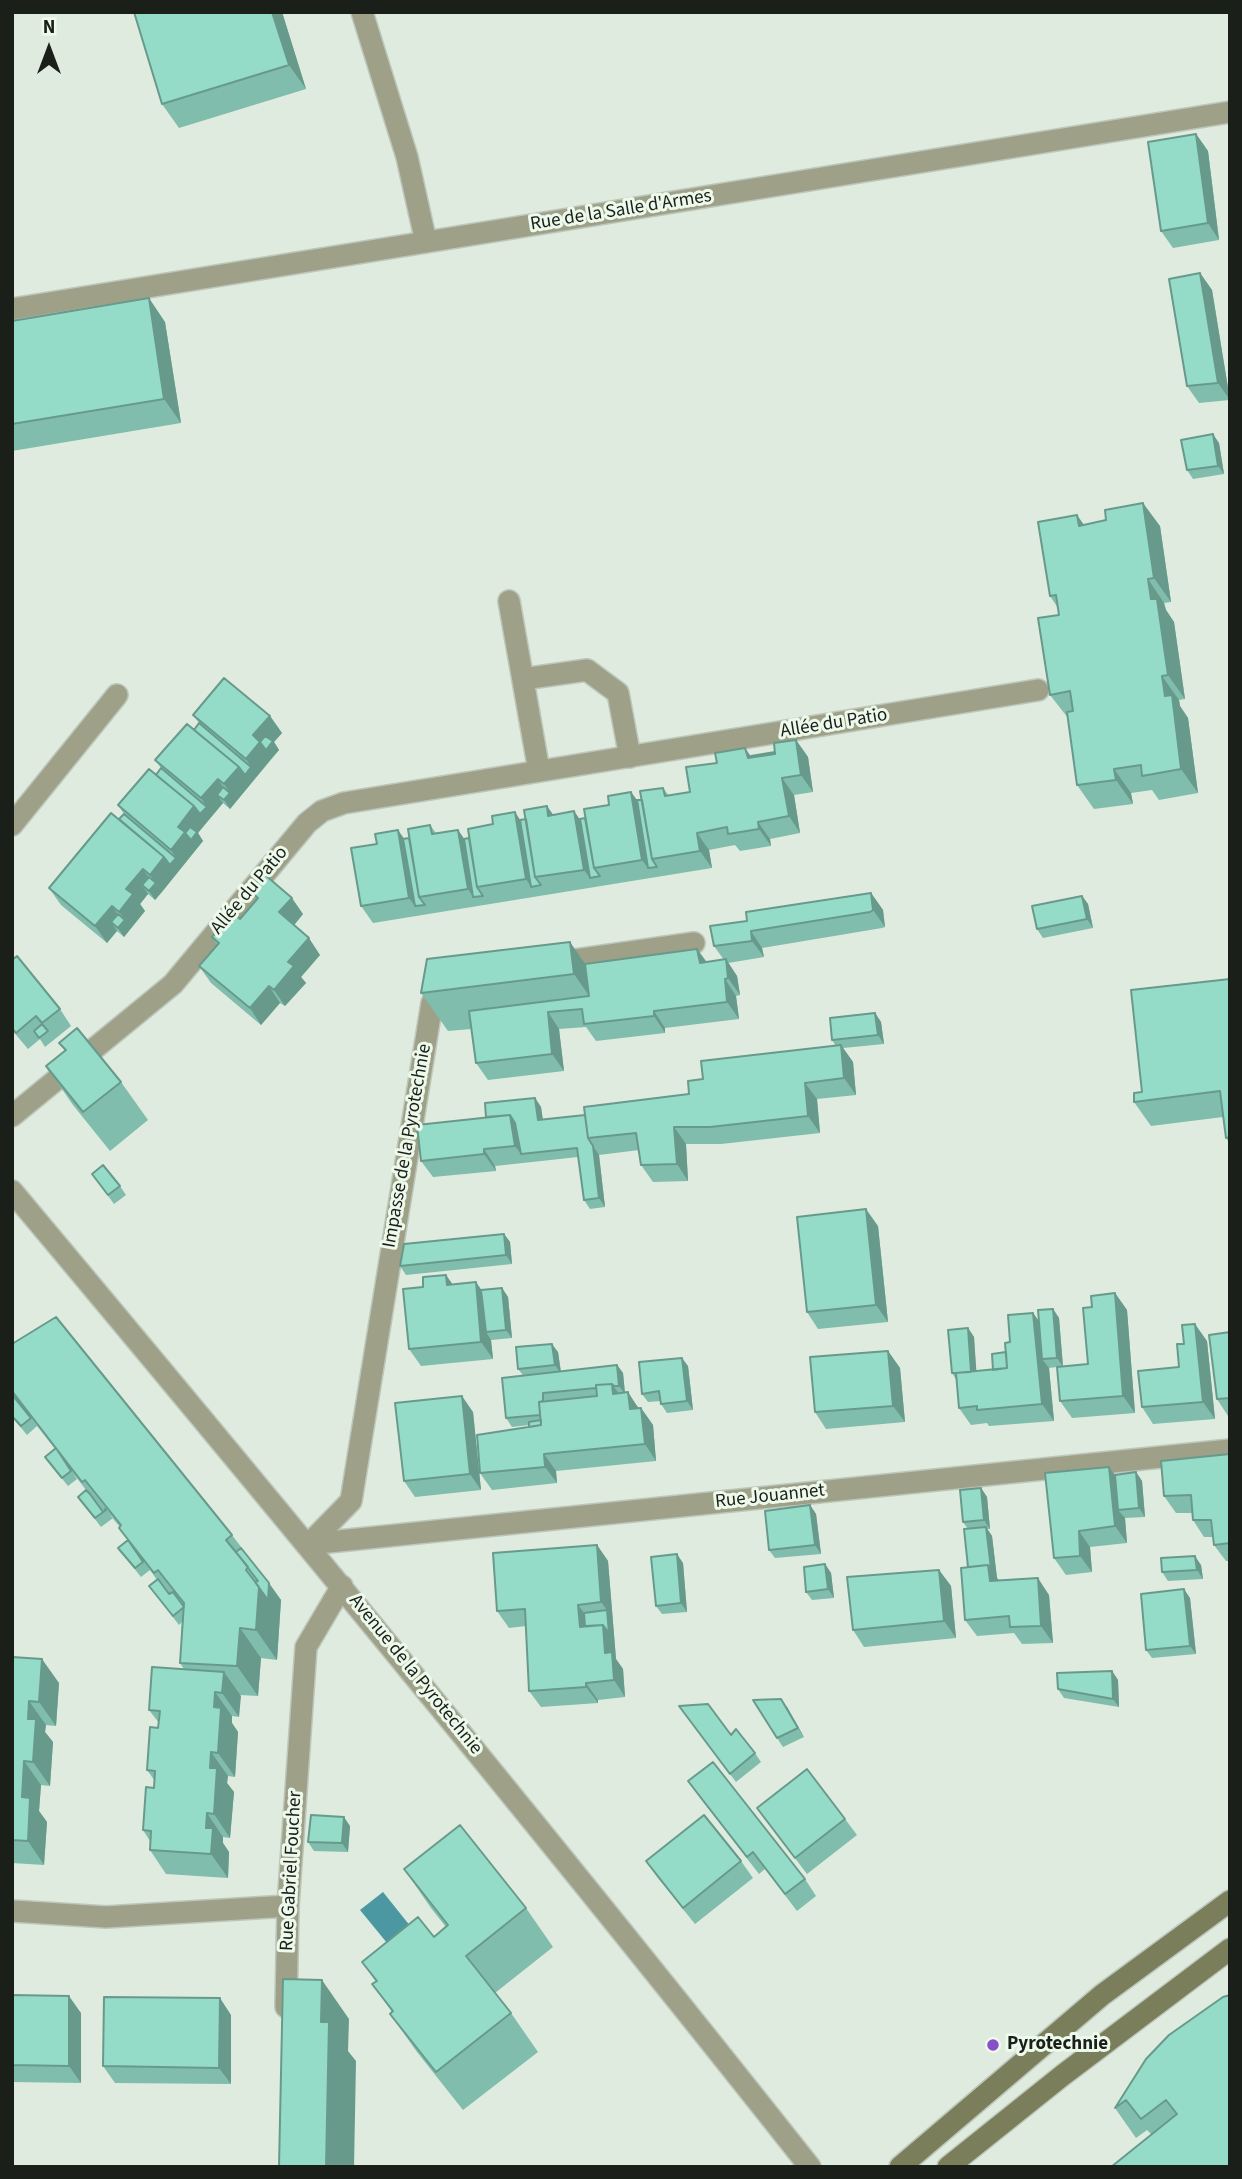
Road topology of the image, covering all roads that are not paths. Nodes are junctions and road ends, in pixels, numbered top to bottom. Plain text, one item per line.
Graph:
1 (362, 12) edge
2 (1230, 112) edge
3 (426, 242) junction
4 (12, 309) edge
5 (509, 601) dead end
6 (523, 680) junction
7 (1038, 690) dead end
8 (117, 695) dead end
9 (630, 757) junction
10 (539, 771) junction
11 (12, 825) edge
12 (694, 943) dead end
13 (531, 966) edge
14 (464, 976) edge
15 (12, 1116) edge
16 (12, 1191) edge
17 (1230, 1450) edge
18 (309, 1544) junction
19 (342, 1586) junction
20 (1230, 1901) edge
21 (289, 1906) junction
22 (12, 1911) edge
23 (1230, 1949) edge
24 (285, 2029) edge
25 (810, 2167) edge
26 (900, 2167) edge
27 (948, 2167) edge

1 - 3 street
2 - 3 street, Rue de la Salle d'Armes
3 - 4 street, Rue de la Salle d'Armes
5 - 6 street
6 - 9 street
6 - 10 street
7 - 9 street, Allée du Patio
8 - 11 street
9 - 10 street, Allée du Patio
10 - 15 street, Allée du Patio
12 - 13 street
14 - 18 street, Impasse de la Pyrotechnie
16 - 18 street, Avenue de la Pyrotechnie
17 - 18 street, Rue Jouannet
18 - 19 street, Avenue de la Pyrotechnie
19 - 21 street, Rue Gabriel Foucher
19 - 25 street, Avenue de la Pyrotechnie
20 - 26 main road
21 - 22 street
21 - 24 street, Rue Gabriel Foucher
23 - 27 main road

